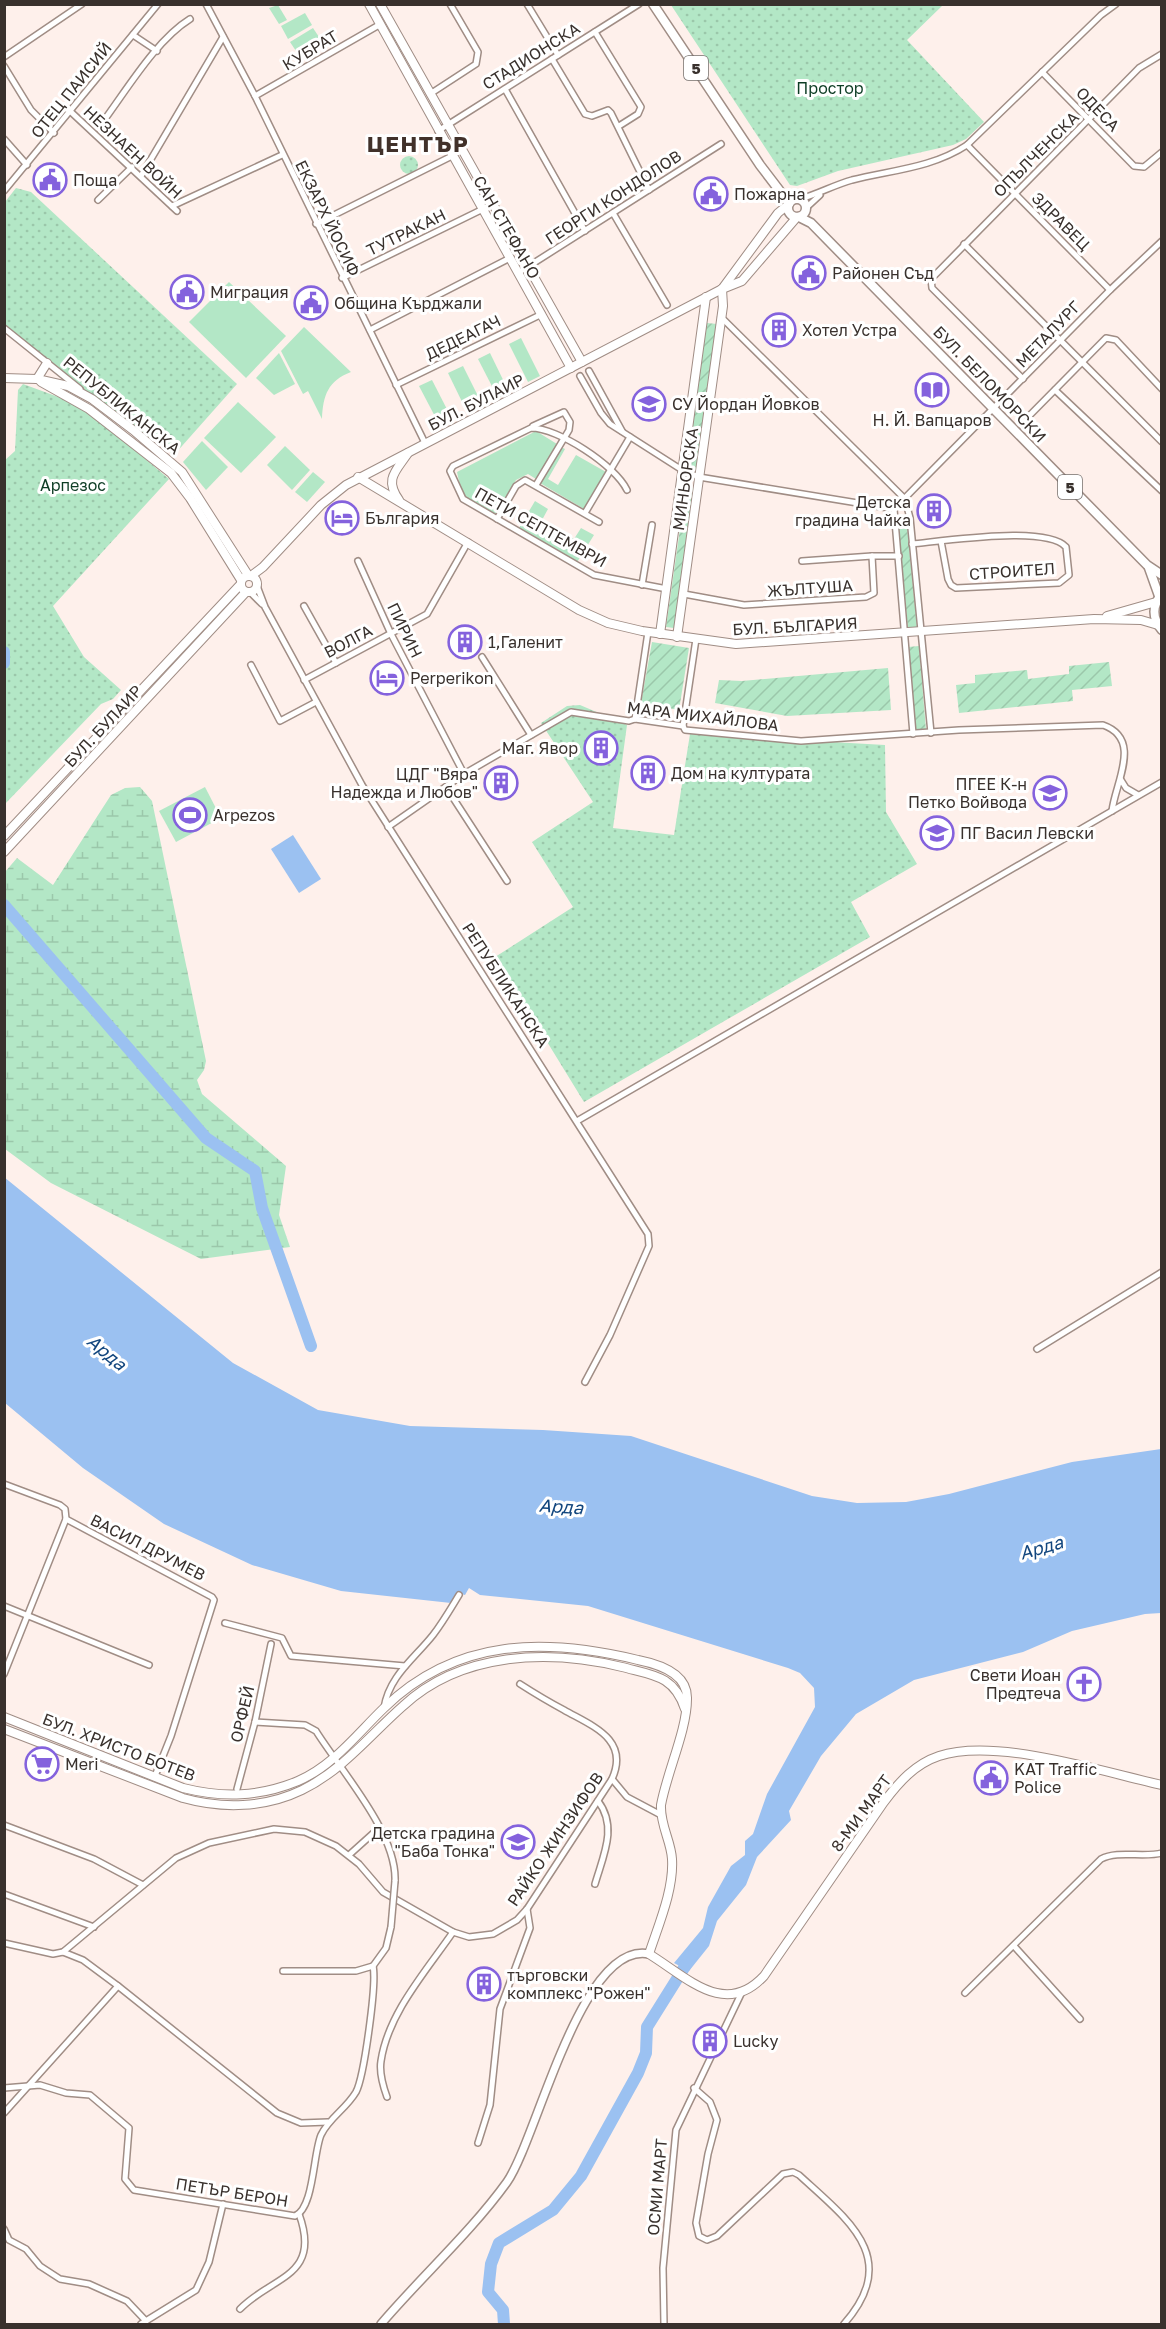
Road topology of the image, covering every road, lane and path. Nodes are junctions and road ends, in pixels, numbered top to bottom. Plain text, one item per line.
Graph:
1 (82, 4) edge
2 (158, 4) edge
3 (206, 4) edge
4 (369, 4) edge
5 (380, 4) edge
6 (450, 4) edge
7 (527, 4) edge
8 (639, 4) edge
9 (654, 4) edge
10 (1116, 4) edge
11 (190, 19) dead end
12 (379, 25) junction
13 (596, 32) junction
14 (133, 35) junction
15 (224, 37) junction
16 (157, 51) junction
17 (1161, 54) edge
18 (558, 55) junction
19 (4, 57) edge
20 (552, 59) junction
21 (4, 66) edge
22 (1042, 72) junction
23 (505, 89) junction
24 (430, 94) junction
25 (255, 96) junction
26 (71, 112) junction
27 (1090, 119) junction
28 (102, 123) dead end
29 (448, 125) junction
30 (619, 126) junction
31 (438, 131) junction
32 (54, 133) junction
33 (4, 139) edge
34 (721, 144) dead end
35 (967, 146) junction
36 (1161, 152) edge
37 (282, 155) junction
38 (452, 156) junction
39 (27, 165) junction
40 (132, 166) junction
41 (141, 176) junction
42 (649, 190) junction
43 (4, 191) edge
44 (826, 191) junction
45 (1015, 195) junction
46 (800, 199) junction
47 (98, 200) dead end
48 (789, 204) junction
49 (807, 208) junction
50 (481, 210) junction
51 (613, 213) junction
52 (798, 217) junction
53 (811, 223) junction
54 (316, 224) junction
55 (585, 231) junction
56 (1161, 241) edge
57 (964, 244) junction
58 (510, 258) junction
59 (528, 268) junction
60 (519, 273) junction
61 (342, 278) junction
62 (722, 289) junction
63 (1110, 290) junction
64 (706, 297) junction
65 (667, 305) dead end
66 (542, 314) junction
67 (721, 317) junction
68 (4, 328) edge
69 (370, 330) junction
70 (1060, 341) junction
71 (582, 362) junction
72 (1081, 362) junction
73 (47, 363) junction
74 (571, 368) junction
75 (589, 371) dead end
76 (580, 376) dead end
77 (4, 378) edge
78 (1023, 379) junction
79 (37, 380) junction
80 (396, 385) junction
81 (1161, 389) edge
82 (1055, 390) junction
83 (92, 399) junction
84 (993, 409) junction
85 (1028, 417) dead end
86 (531, 428) junction
87 (623, 432) junction
88 (630, 437) junction
89 (564, 438) junction
90 (1161, 442) edge
91 (425, 443) junction
92 (410, 450) junction
93 (611, 468) junction
94 (682, 470) junction
95 (182, 472) junction
96 (358, 477) junction
97 (699, 477) junction
98 (175, 478) junction
99 (536, 485) junction
100 (627, 490) dead end
101 (1161, 491) edge
102 (905, 499) junction
103 (400, 501) junction
104 (894, 509) junction
105 (585, 513) junction
106 (497, 519) junction
107 (598, 522) dead end
108 (652, 525) dead end
109 (941, 541) junction
110 (468, 542) junction
111 (912, 544) junction
112 (872, 556) junction
113 (899, 556) junction
114 (358, 561) dead end
115 (802, 561) dead end
116 (1147, 565) junction
117 (1161, 575) edge
118 (249, 583) junction
119 (642, 585) junction
120 (667, 589) junction
121 (684, 594) junction
122 (1159, 597) edge
123 (304, 606) dead end
124 (1094, 619) junction
125 (1160, 628) edge
126 (921, 630) junction
127 (648, 632) junction
128 (904, 632) junction
129 (391, 634) junction
130 (660, 634) junction
131 (677, 637) junction
132 (696, 639) junction
133 (482, 657) dead end
134 (336, 663) junction
135 (251, 665) dead end
136 (304, 680) junction
137 (316, 702) junction
138 (635, 719) junction
139 (683, 726) junction
140 (931, 733) junction
141 (913, 734) junction
142 (531, 735) junction
143 (464, 774) junction
144 (1121, 780) junction
145 (1161, 782) edge
146 (446, 787) junction
147 (1138, 795) junction
148 (1112, 811) junction
149 (388, 826) junction
150 (4, 836) edge
151 (4, 852) edge
152 (507, 881) dead end
153 (577, 1121) junction
154 (1161, 1272) edge
155 (1037, 1348) dead end
156 (585, 1382) dead end
157 (4, 1484) edge
158 (66, 1520) junction
159 (459, 1595) dead end
160 (4, 1606) edge
161 (27, 1616) junction
162 (225, 1623) dead end
163 (271, 1644) dead end
164 (149, 1665) dead end
165 (405, 1666) junction
166 (4, 1674) edge
167 (520, 1684) dead end
168 (384, 1708) junction
169 (685, 1710) junction
170 (4, 1717) edge
171 (255, 1722) junction
172 (4, 1729) edge
173 (333, 1758) junction
174 (339, 1767) junction
175 (155, 1776) junction
176 (612, 1779) junction
177 (1161, 1785) edge
178 (237, 1789) dead end
179 (598, 1801) junction
180 (661, 1815) junction
181 (4, 1826) edge
182 (379, 1828) junction
183 (1161, 1853) edge
184 (349, 1855) junction
185 (595, 1884) dead end
186 (143, 1885) junction
187 (4, 1894) edge
188 (527, 1909) junction
189 (94, 1927) junction
190 (453, 1932) junction
191 (4, 1943) edge
192 (1014, 1946) junction
193 (60, 1953) junction
194 (649, 1954) junction
195 (373, 1966) junction
196 (283, 1971) dead end
197 (118, 1986) junction
198 (965, 1993) dead end
199 (741, 1994) junction
200 (1080, 2019) dead end
201 (31, 2085) junction
202 (4, 2088) edge
203 (694, 2088) junction
204 (387, 2097) dead end
205 (4, 2113) edge
206 (328, 2122) junction
207 (478, 2143) dead end
208 (223, 2204) junction
209 (299, 2214) junction
210 (4, 2229) edge
211 (240, 2309) dead end
212 (143, 2323) edge
213 (381, 2325) edge
214 (664, 2325) edge
215 (844, 2325) edge

1 - 19 street
2 - 14 street, ОТЕЦ ПАИСИЙ
3 - 15 street, ЕКЗАРХ ЙОСИФ
4 - 12 main road, САН СТЕФАНО
5 - 24 main road, САН СТЕФАНО
6 - 24 street
7 - 18 street
8 - 13 street, СТАДИОНСКА
9 - 48 main road, 5
10 - 22 street
11 - 16 street
12 - 25 street, КУБРАТ
12 - 31 main road, САН СТЕФАНО
13 - 18 street, СТАДИОНСКА
13 - 30 street
14 - 16 street
14 - 26 street, ОТЕЦ ПАИСИЙ
15 - 25 street, ЕКЗАРХ ЙОСИФ
15 - 41 street
16 - 28 street
17 - 27 street, ОПЪЛЧЕНСКА
18 - 20 street, СТАДИОНСКА
20 - 23 street, СТАДИОНСКА
20 - 30 street
21 - 32 street
22 - 27 street, ОДЕСА
22 - 35 street
23 - 29 street, СТАДИОНСКА
23 - 55 street
24 - 29 main road, САН СТЕФАНО
25 - 37 street, ЕКЗАРХ ЙОСИФ
26 - 32 street, ОТЕЦ ПАИСИЙ
26 - 40 street, НЕЗНАЕН ВОЙН
27 - 36 street, ОДЕСА
27 - 45 street, ОПЪЛЧЕНСКА
29 - 31 street, СТАДИОНСКА
29 - 59 main road, САН СТЕФАНО
30 - 42 street
31 - 38 main road, САН СТЕФАНО
32 - 39 street, ОТЕЦ ПАИСИЙ
33 - 39 street
34 - 42 street, ГЕОРГИ КОНДОЛОВ
35 - 44 street
35 - 45 street, ЗДРАВЕЦ
37 - 41 street, НЕЗНАЕН ВОЙН
37 - 54 street, ЕКЗАРХ ЙОСИФ
38 - 50 main road, САН СТЕФАНО
38 - 54 street
39 - 43 street, ОТЕЦ ПАИСИЙ
40 - 41 street, НЕЗНАЕН ВОЙН
40 - 47 street
42 - 51 street, ГЕОРГИ КОНДОЛОВ
44 - 46 street
44 - 49 street
45 - 57 street, ОПЪЛЧЕНСКА
45 - 63 street, ЗДРАВЕЦ
46 - 48 main road
46 - 49 main road, 5
48 - 52 main road, 5
48 - 62 main road, БУЛ. БУЛАИР
49 - 52 main road
49 - 53 main road, БУЛ. БЕЛОМОРСКИ / 5
50 - 58 main road, САН СТЕФАНО
50 - 61 street, ТУТРАКАН
51 - 55 street, ГЕОРГИ КОНДОЛОВ
51 - 65 street
52 - 53 main road, БУЛ. БЕЛОМОРСКИ / 5
52 - 62 main road, БУЛ. БУЛАИР
53 - 84 main road, БУЛ. БЕЛОМОРСКИ / 5
54 - 61 street, ЕКЗАРХ ЙОСИФ
55 - 59 street, ГЕОРГИ КОНДОЛОВ
56 - 63 street, МЕТАЛУРГ
57 - 70 street
57 - 78 street, ОПЪЛЧЕНСКА
58 - 60 main road, САН СТЕФАНО
58 - 69 street
59 - 60 street, ГЕОРГИ КОНДОЛОВ
59 - 71 main road, САН СТЕФАНО
60 - 66 main road, САН СТЕФАНО
61 - 69 street, ЕКЗАРХ ЙОСИФ
62 - 64 main road, БУЛ. БУЛАИР
62 - 67 main road, МИНЬОРСКА
63 - 70 street, МЕТАЛУРГ
64 - 71 main road, БУЛ. БУЛАИР
64 - 94 main road, МИНЬОРСКА
66 - 74 main road, САН СТЕФАНО
66 - 80 street, ДЕДЕАГАЧ
67 - 97 main road, МИНЬОРСКА
67 - 102 street
68 - 73 street, РЕПУБЛИКАНСКА
69 - 80 street, ЕКЗАРХ ЙОСИФ
70 - 72 street
70 - 78 street, МЕТАЛУРГ
71 - 74 main road, БУЛ. БУЛАИР
72 - 81 street
72 - 82 street
72 - 90 street
73 - 79 main road
73 - 83 street, РЕПУБЛИКАНСКА
74 - 91 main road, БУЛ. БУЛАИР
75 - 87 street
76 - 87 street
77 - 79 main road
78 - 84 street, МЕТАЛУРГ
79 - 83 main road
79 - 98 main road, РЕПУБЛИКАНСКА
80 - 91 street, ЕКЗАРХ ЙОСИФ
82 - 85 street
82 - 101 street
83 - 95 main road, РЕПУБЛИКАНСКА
84 - 102 street, МЕТАЛУРГ
84 - 116 main road, БУЛ. БЕЛОМОРСКИ / 5
86 - 89 street
86 - 89 street
86 - 106 street, ПЕТИ СЕПТЕМВРИ
87 - 88 street
88 - 93 street
88 - 94 street
89 - 93 street
89 - 99 street
91 - 92 main road, БУЛ. БУЛАИР
92 - 96 main road, БУЛ. БУЛАИР
92 - 103 main road
93 - 100 street
93 - 105 street
94 - 97 street
94 - 120 main road, МИНЬОРСКА
95 - 98 main road
95 - 118 main road, РЕПУБЛИКАНСКА
96 - 103 main road, БУЛ. БЪЛГАРИЯ
96 - 118 main road, БУЛ. БУЛАИР
97 - 104 street
97 - 121 main road, МИНЬОРСКА
98 - 118 main road, РЕПУБЛИКАНСКА
99 - 105 street
99 - 106 street
102 - 104 street, МЕТАЛУРГ
102 - 111 street
103 - 110 main road, БУЛ. БЪЛГАРИЯ
104 - 113 street
105 - 107 street
106 - 119 street, ПЕТИ СЕПТЕМВРИ
108 - 119 street
109 - 109 street, СТРОИТЕЛ
109 - 111 street, СТРОИТЕЛ
110 - 127 main road, БУЛ. БЪЛГАРИЯ
110 - 129 street, ВОЛГА
111 - 126 street
112 - 113 street
112 - 115 street
112 - 121 street, ЖЪЛТУША
113 - 128 street
114 - 129 street, ПИРИН
116 - 117 main road, БУЛ. БЕЛОМОРСКИ / 5
116 - 122 main road, БУЛ. БЕЛОМОРСКИ / 5
118 - 136 street, РЕПУБЛИКАНСКА
118 - 150 main road, БУЛ. БУЛАИР
118 - 151 main road, БУЛ. БУЛАИР
119 - 120 street, ПЕТИ СЕПТЕМВРИ
120 - 130 main road, МИНЬОРСКА
121 - 131 main road, МИНЬОРСКА
122 - 124 main road, БУЛ. БЪЛГАРИЯ
122 - 125 main road, 5
123 - 134 street
124 - 125 main road, БУЛ. БЪЛГАРИЯ
124 - 126 main road, БУЛ. БЪЛГАРИЯ
126 - 128 main road, БУЛ. БЪЛГАРИЯ
126 - 140 street
127 - 130 main road, БУЛ. БЪЛГАРИЯ
127 - 138 street
128 - 132 main road, БУЛ. БЪЛГАРИЯ
128 - 141 street
129 - 134 street, ВОЛГА
129 - 143 street, ПИРИН
130 - 131 main road, БУЛ. БЪЛГАРИЯ
131 - 132 main road, БУЛ. БЪЛГАРИЯ
132 - 139 street
133 - 142 street
134 - 136 street, ВОЛГА
135 - 137 street
136 - 137 street, РЕПУБЛИКАНСКА
137 - 149 street, РЕПУБЛИКАНСКА
138 - 139 street, МАРА МИХАЙЛОВА
138 - 142 street, МАРА МИХАЙЛОВА
139 - 141 street, МАРА МИХАЙЛОВА
140 - 141 street, МАРА МИХАЙЛОВА
140 - 144 street, МАРА МИХАЙЛОВА
142 - 143 street, МАРА МИХАЙЛОВА
143 - 146 street, МАРА МИХАЙЛОВА
144 - 147 street
144 - 148 street
145 - 147 street
146 - 149 street, МАРА МИХАЙЛОВА
146 - 152 street
147 - 148 street
148 - 153 street
149 - 153 street, РЕПУБЛИКАНСКА
153 - 156 street, РЕПУБЛИКАНСКА
154 - 155 street
157 - 158 street, ВАСИЛ ДРУМЕВ
158 - 161 street
158 - 175 street, ВАСИЛ ДРУМЕВ
159 - 165 street
160 - 161 street
161 - 164 street
161 - 166 street
162 - 165 street
163 - 171 street, ОРФЕЙ
165 - 168 street
167 - 176 street, РАЙКО ЖИНЗИФОВ
168 - 169 main road, БУЛ. ХРИСТО БОТЕВ
168 - 173 main road, БУЛ. ХРИСТО БОТЕВ
169 - 174 main road, БУЛ. ХРИСТО БОТЕВ
169 - 180 main road, БУЛ. ХРИСТО БОТЕВ
170 - 175 main road, БУЛ. ХРИСТО БОТЕВ
171 - 173 street
171 - 178 street, ОРФЕЙ
172 - 174 main road, БУЛ. ХРИСТО БОТЕВ
173 - 174 street
173 - 175 main road, БУЛ. ХРИСТО БОТЕВ
174 - 182 street
176 - 179 street, РАЙКО ЖИНЗИФОВ
176 - 180 street
177 - 199 main road, 8-МИ МАРТ
179 - 185 street
179 - 188 street, РАЙКО ЖИНЗИФОВ
180 - 194 main road, БУЛ. ХРИСТО БОТЕВ
181 - 186 street
182 - 184 street
182 - 195 street, bridge
183 - 192 street
184 - 186 street, РАЙКО ЖИНЗИФОВ
184 - 190 street, РАЙКО ЖИНЗИФОВ
186 - 189 street, РАЙКО ЖИНЗИФОВ
187 - 189 street
188 - 190 street, РАЙКО ЖИНЗИФОВ
188 - 207 street
189 - 193 street, РАЙКО ЖИНЗИФОВ
190 - 204 street
191 - 193 street
192 - 198 street
192 - 200 street
193 - 197 street
194 - 199 main road
194 - 213 street
195 - 196 street
195 - 206 street, ПЕТЪР БЕРОН
197 - 201 street
197 - 206 street
199 - 203 street, ОСМИ МАРТ
201 - 202 street, ПЕТЪР БЕРОН
201 - 205 street
201 - 208 street, ПЕТЪР БЕРОН
203 - 214 street, ОСМИ МАРТ
203 - 215 street
206 - 209 street, ПЕТЪР БЕРОН
208 - 209 street, ПЕТЪР БЕРОН
208 - 212 street
209 - 211 street
210 - 212 street

